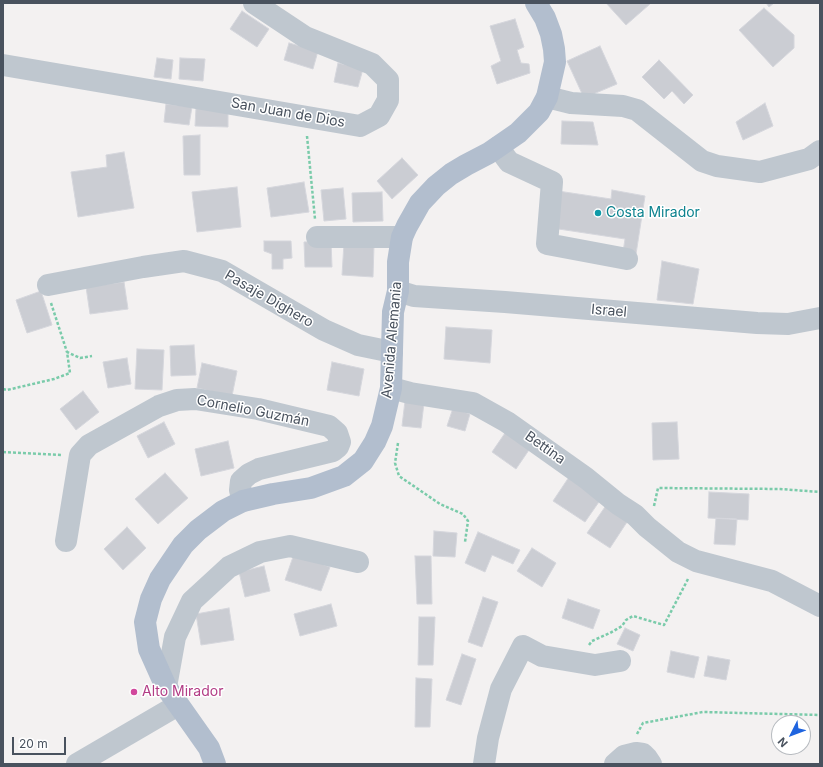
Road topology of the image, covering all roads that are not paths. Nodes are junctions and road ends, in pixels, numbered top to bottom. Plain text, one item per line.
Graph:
1 (254, 3) edge
2 (536, 3) edge
3 (3, 65) edge
4 (547, 97) junction
5 (498, 147) junction
6 (820, 151) edge
7 (317, 237) road end
8 (402, 237) junction
9 (627, 259) dead end
10 (48, 285) road end
11 (398, 291) junction
12 (820, 318) edge
13 (392, 352) junction
14 (391, 388) junction
15 (243, 501) junction
16 (66, 541) dead end
17 (358, 562) dead end
18 (820, 606) edge
19 (620, 661) dead end
20 (166, 687) junction
21 (178, 705) junction
22 (621, 759) edge
23 (77, 764) edge
24 (215, 764) edge
25 (484, 764) edge
26 (651, 764) edge

1 - 3 street, San Juan de Dios
2 - 4 main road, Avenida Alemania
4 - 5 main road, Avenida Alemania
4 - 6 street
5 - 8 main road, Avenida Alemania
5 - 9 street
7 - 8 street
8 - 11 main road, Avenida Alemania
10 - 13 street, Pasaje Dighero
11 - 12 street, Israel
11 - 13 main road, Avenida Alemania
13 - 14 main road, Avenida Alemania
14 - 15 main road, Avenida Alemania
14 - 18 street, Bettina
15 - 16 street, Cornelio Guzmán
15 - 20 main road, Avenida Alemania
17 - 20 street
19 - 25 street
20 - 21 main road, Avenida Alemania
21 - 23 street
21 - 24 main road, Avenida Alemania
22 - 26 street

